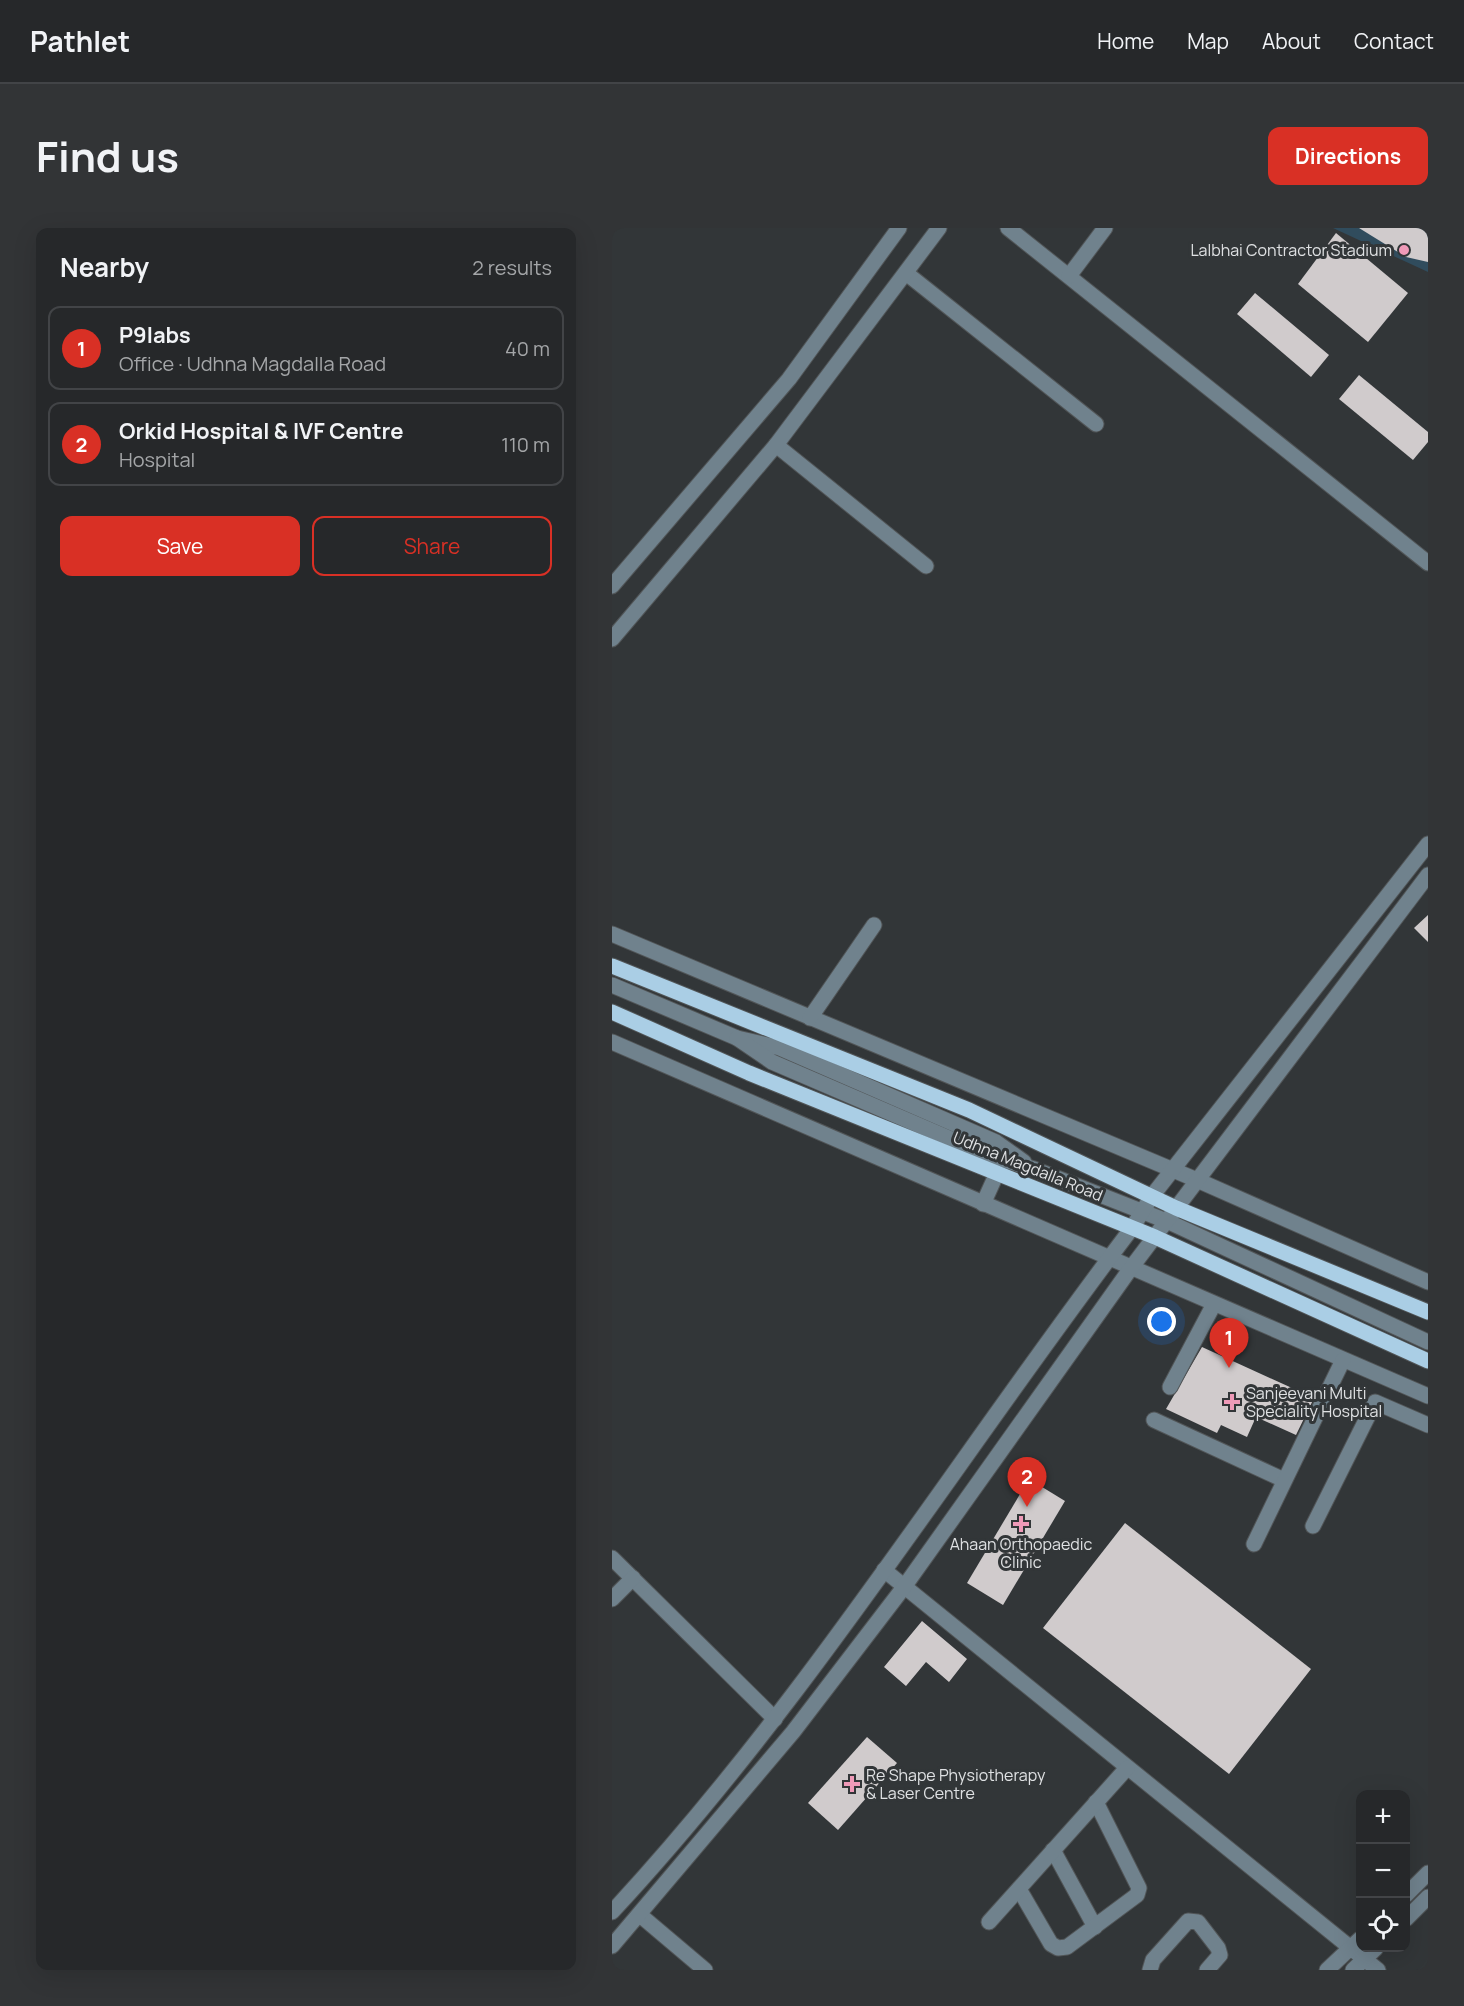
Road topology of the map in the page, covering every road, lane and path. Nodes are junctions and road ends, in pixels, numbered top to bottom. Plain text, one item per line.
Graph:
1 (899, 228) edge
2 (939, 228) edge
3 (1008, 228) edge
4 (1105, 228) edge
5 (906, 273) junction
6 (1069, 276) junction
7 (1096, 424) dead end
8 (776, 445) junction
9 (1428, 563) edge
10 (926, 566) dead end
11 (612, 586) edge
12 (612, 639) edge
13 (1428, 844) edge
14 (1428, 875) edge
15 (874, 925) dead end
16 (612, 934) edge
17 (612, 966) edge
18 (612, 985) edge
19 (612, 1012) edge
20 (810, 1018) junction
21 (612, 1042) edge
22 (1173, 1169) junction
23 (997, 1173) junction
24 (1197, 1180) junction
25 (1152, 1196) junction
26 (983, 1204) junction
27 (1176, 1208) junction
28 (1142, 1212) junction
29 (1166, 1221) junction
30 (1132, 1228) junction
31 (1155, 1237) junction
32 (1109, 1258) junction
33 (1131, 1268) junction
34 (1428, 1282) edge
35 (1214, 1304) junction
36 (1428, 1312) edge
37 (1428, 1342) edge
38 (1343, 1360) junction
39 (1428, 1360) edge
40 (1170, 1387) dead end
41 (1428, 1396) edge
42 (1154, 1420) dead end
43 (1428, 1425) edge
44 (1284, 1480) junction
45 (1313, 1526) dead end
46 (1254, 1544) dead end
47 (612, 1558) edge
48 (884, 1570) junction
49 (633, 1578) junction
50 (904, 1587) junction
51 (612, 1599) edge
52 (775, 1719) junction
53 (1127, 1768) junction
54 (1096, 1803) junction
55 (1053, 1850) junction
56 (1428, 1874) edge
57 (1019, 1889) junction
58 (1410, 1891) edge
59 (618, 1894) edge
60 (1428, 1897) edge
61 (612, 1912) edge
62 (640, 1915) junction
63 (1410, 1915) edge
64 (989, 1922) dead end
65 (1095, 1927) junction
66 (1356, 1943) edge
67 (612, 1946) edge
68 (1361, 1952) edge
69 (1371, 1952) edge
70 (1365, 1959) junction
71 (705, 1970) edge
72 (1150, 1970) edge
73 (1206, 1970) edge
74 (1326, 1970) edge
75 (1353, 1970) edge
76 (1378, 1970) edge

1 - 11 street
2 - 5 street
3 - 6 street
4 - 6 street
5 - 7 street
5 - 8 street
6 - 9 street
8 - 10 street
8 - 12 street
13 - 22 street
14 - 24 street
15 - 20 street
16 - 20 street
17 - 25 main road, Udhna Magdalla Road
18 - 28 street
19 - 23 main road, Udhna Magdalla Road
20 - 22 street
21 - 26 street
22 - 24 street
22 - 25 street
23 - 26 street
23 - 30 main road, Udhna Magdalla Road
24 - 27 street
24 - 34 street
25 - 27 main road, Udhna Magdalla Road
25 - 28 street
26 - 32 street
27 - 29 street
27 - 36 main road, Udhna Magdalla Road
28 - 29 street
28 - 30 street
29 - 31 street
29 - 37 street
30 - 31 main road, Udhna Magdalla Road
30 - 32 street
31 - 33 street
31 - 39 main road, Udhna Magdalla Road
32 - 33 street
32 - 48 street
33 - 35 street
33 - 50 street
35 - 38 street
35 - 40 street
38 - 41 street
38 - 44 street
42 - 44 street
43 - 45 street
44 - 46 street
47 - 49 street
48 - 50 street
48 - 52 street
49 - 51 street
49 - 52 street
50 - 53 street
50 - 62 street
52 - 59 street
53 - 54 street
53 - 66 street
54 - 55 street
54 - 65 street
55 - 57 street
55 - 65 street
56 - 58 street
57 - 64 street
57 - 65 street
59 - 61 street
60 - 63 street
62 - 67 street
62 - 71 street
66 - 74 street
68 - 70 street
69 - 70 street
70 - 75 street
70 - 76 street
72 - 73 street

